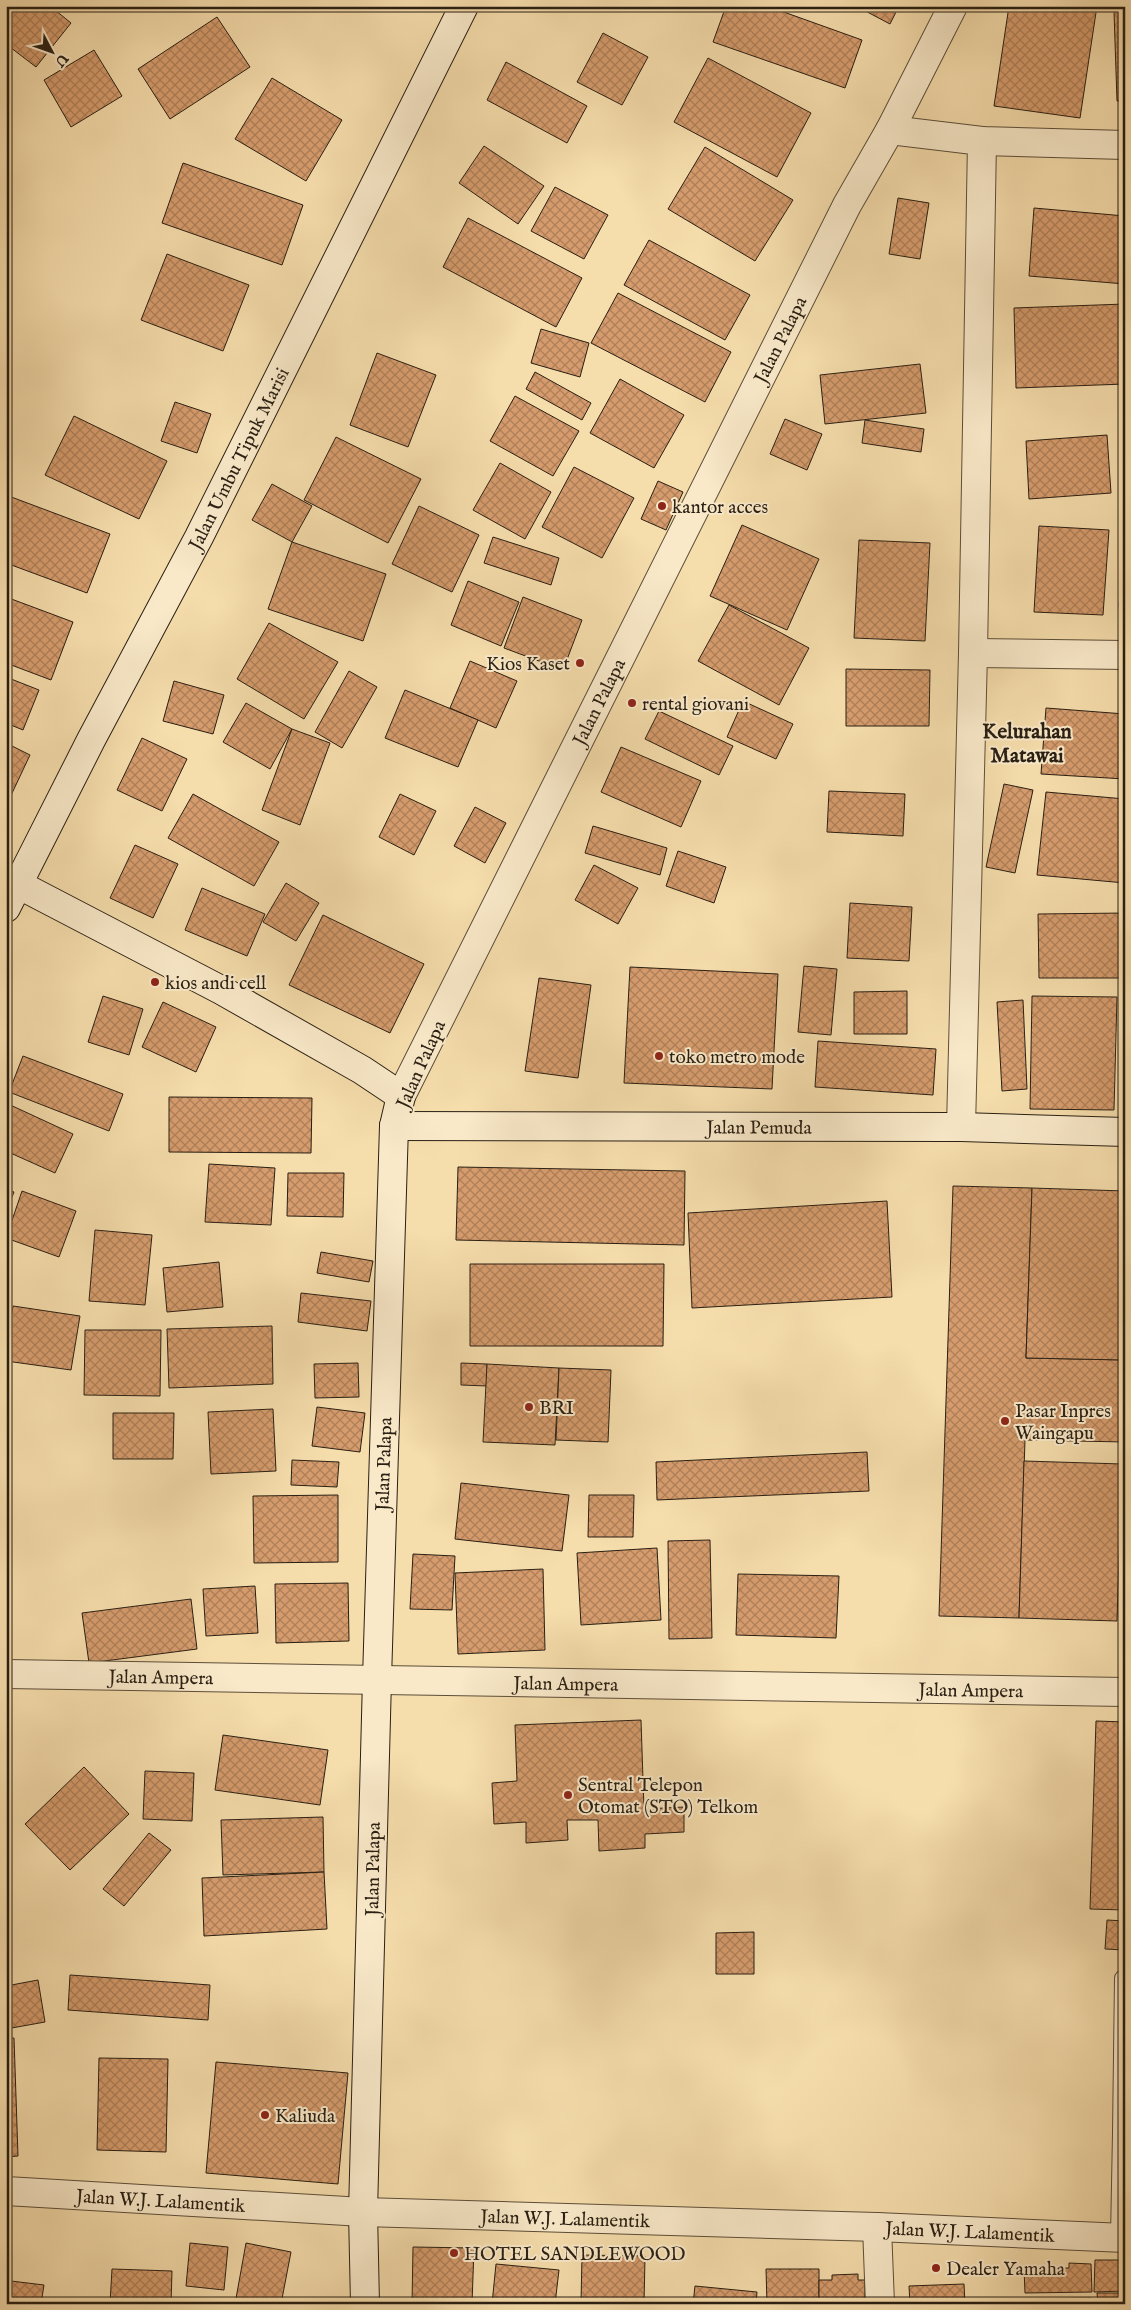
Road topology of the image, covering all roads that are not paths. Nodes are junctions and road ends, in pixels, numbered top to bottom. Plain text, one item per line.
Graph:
1 (449, 6) edge
2 (464, 6) edge
3 (953, 6) edge
4 (446, 39) junction
5 (890, 130) junction
6 (982, 141) junction
7 (1125, 145) edge
8 (973, 653) junction
9 (1125, 654) edge
10 (12, 881) edge
11 (6, 908) edge
12 (401, 1096) junction
13 (394, 1126) junction
14 (961, 1127) junction
15 (1125, 1132) edge
16 (6, 1674) edge
17 (377, 1679) junction
18 (1125, 1692) edge
19 (1125, 1978) edge
20 (1122, 2133) edge
21 (6, 2191) edge
22 (363, 2212) junction
23 (877, 2227) junction
24 (1121, 2238) edge
25 (365, 2304) edge
26 (880, 2304) edge

1 - 4 street
2 - 4 street, Jalan Umbu Tipuk Marisi
3 - 5 street, Jalan Palapa
4 - 10 street, Jalan Umbu Tipuk Marisi
5 - 6 street
5 - 12 street, Jalan Palapa
6 - 7 street
6 - 8 street
8 - 9 street
8 - 14 street
10 - 11 street, Jalan Umbu Tipuk Marisi
10 - 12 street
12 - 13 street, Jalan Palapa
13 - 14 street, Jalan Pemuda
13 - 17 street, Jalan Palapa
14 - 15 street, Jalan Pemuda
16 - 17 street, Jalan Ampera
17 - 18 street, Jalan Ampera
17 - 22 street, Jalan Palapa
19 - 20 lane
20 - 24 lane
21 - 22 street, Jalan W.J. Lalamentik
22 - 23 street, Jalan W.J. Lalamentik
22 - 25 street, Jalan Palapa
23 - 24 street, Jalan W.J. Lalamentik
23 - 26 street

